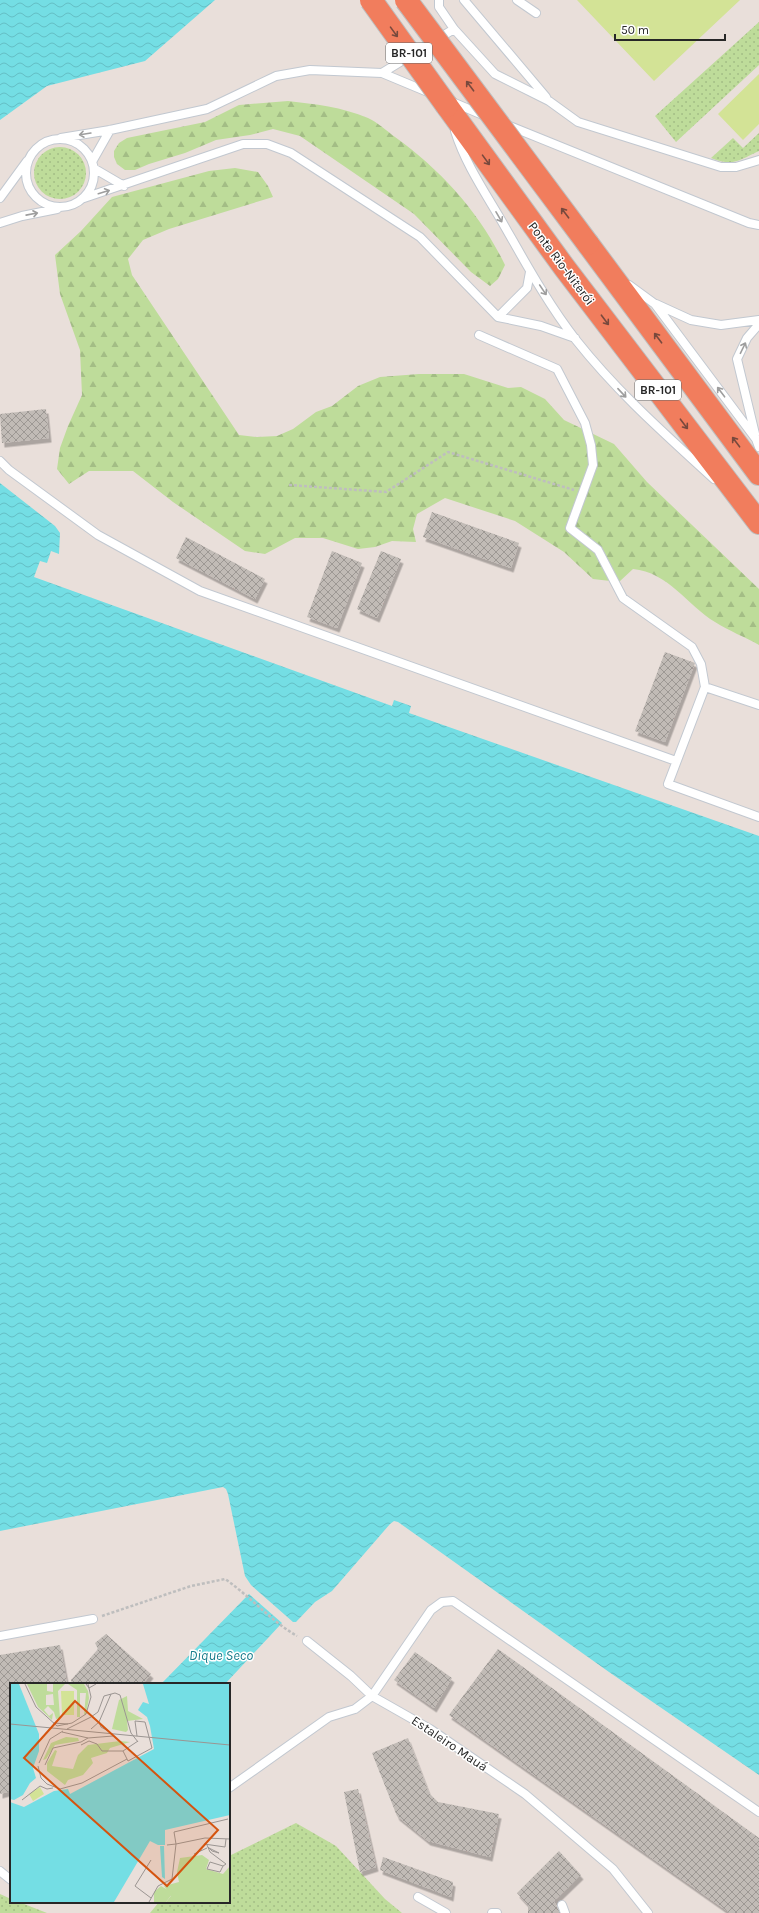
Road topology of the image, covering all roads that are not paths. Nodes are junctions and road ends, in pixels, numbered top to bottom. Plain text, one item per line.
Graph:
1 (371, 0) edge
2 (406, 0) edge
3 (439, 0) edge
4 (464, 0) edge
5 (517, 0) edge
6 (536, 13) dead end
7 (454, 29) junction
8 (382, 73) junction
9 (549, 101) junction
10 (447, 106) junction
11 (110, 130) junction
12 (61, 138) junction
13 (28, 159) junction
14 (759, 160) edge
15 (94, 164) junction
16 (124, 186) junction
17 (0, 198) edge
18 (84, 198) junction
19 (65, 208) junction
20 (0, 223) edge
21 (759, 226) edge
22 (607, 271) junction
23 (530, 272) junction
24 (655, 304) junction
25 (498, 317) junction
26 (759, 320) edge
27 (759, 324) edge
28 (479, 335) dead end
29 (575, 338) junction
30 (758, 443) edge
31 (0, 462) edge
32 (759, 474) edge
33 (756, 518) edge
34 (705, 687) junction
35 (759, 705) edge
36 (676, 761) junction
37 (759, 817) edge
38 (93, 1619) road end
39 (0, 1636) edge
40 (307, 1641) road end
41 (372, 1696) junction
42 (230, 1787) edge
43 (759, 1812) edge
44 (0, 1871) edge
45 (10, 1879) edge
46 (418, 1897) dead end
47 (446, 1913) edge
48 (492, 1913) edge
49 (497, 1913) edge
50 (648, 1913) edge

1 -> 10 highway, Ponte Rio-Niterói / BR-101, bridge
22 -> 2 highway, BR-101, bridge
3 - 7 lane
4 - 9 lane
5 - 6 lane
7 - 8 lane
7 - 9 lane
8 - 11 lane
8 - 21 lane
9 - 14 lane
10 -> 23 lane
10 -> 33 highway, Ponte Rio-Niterói / BR-101
11 -> 12 lane
11 - 15 lane
12 - 13 lane
12 - 15 lane
13 - 17 lane
13 - 19 lane
15 - 16 lane
15 - 18 lane
18 -> 16 lane
16 - 25 lane
18 - 19 lane
20 -> 19 lane
22 - 24 lane
32 -> 22 highway, BR-101
23 - 25 lane
23 -> 29 lane
24 - 26 lane
30 -> 24 lane
25 - 29 lane
30 -> 27 lane
28 - 34 lane
29 -> 33 lane
31 - 36 lane
34 - 35 lane
34 - 36 lane
36 - 37 lane
38 - 39 lane
40 - 41 lane, Estaleiro Mauá
41 - 42 lane
41 - 43 lane
41 - 50 lane, Estaleiro Mauá
44 - 45 lane
46 - 47 lane
48 - 49 lane

